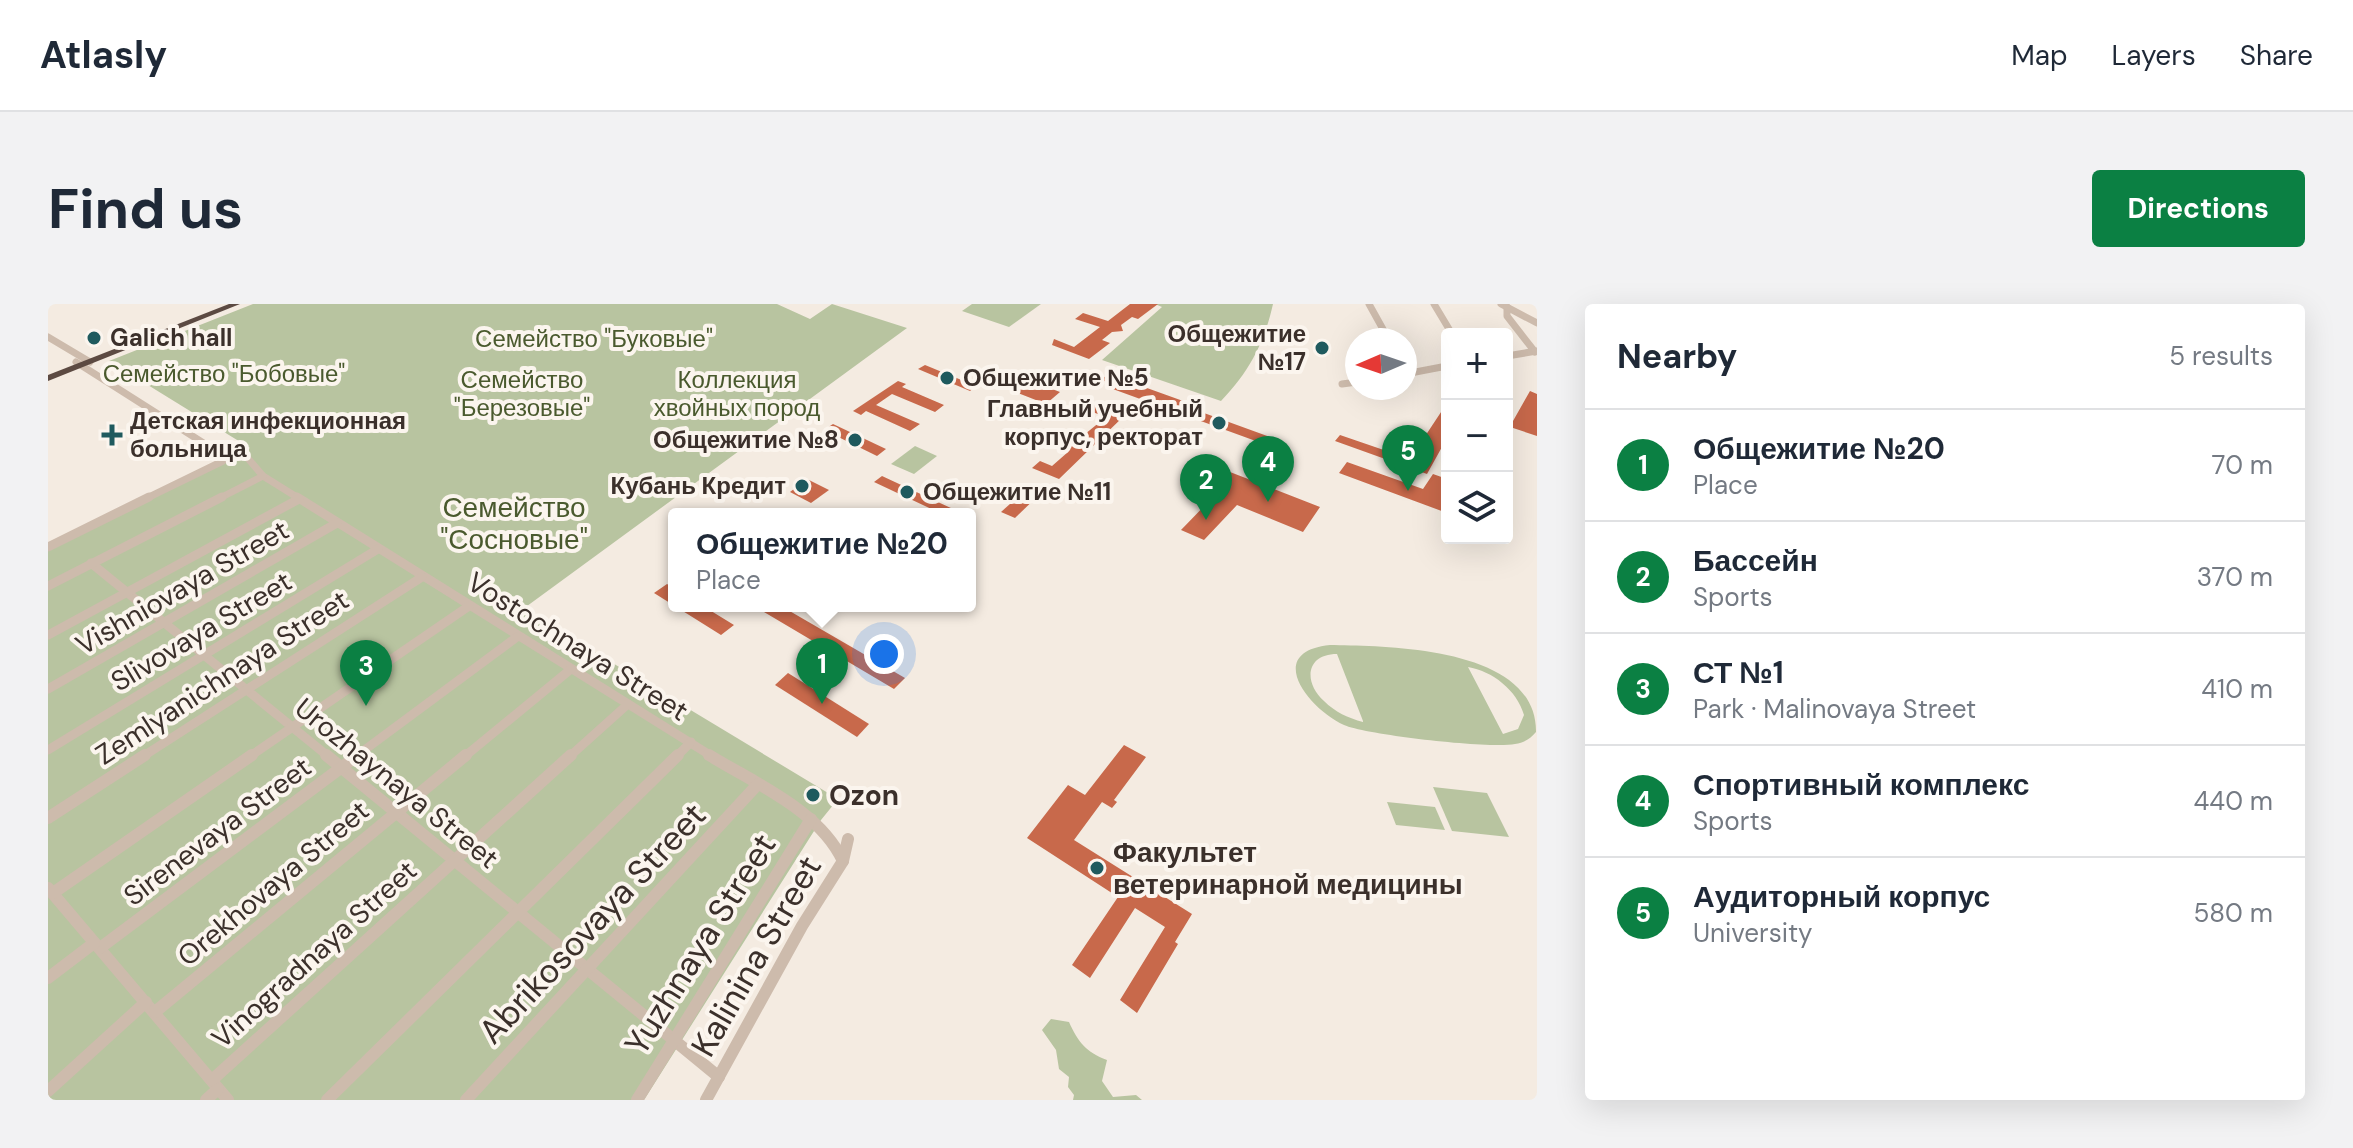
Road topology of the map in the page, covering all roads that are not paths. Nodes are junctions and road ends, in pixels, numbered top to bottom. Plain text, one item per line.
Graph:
1 (226, 304) edge
2 (236, 304) edge
3 (1369, 304) edge
4 (1434, 304) edge
5 (1504, 306) edge
6 (1537, 323) edge
7 (1382, 328) edge
8 (1448, 328) edge
9 (48, 337) edge
10 (1536, 352) edge
11 (1513, 355) edge
12 (83, 362) junction
13 (1441, 367) edge
14 (1417, 371) edge
15 (48, 375) edge
16 (1342, 384) dead end
17 (1345, 384) edge
18 (245, 455) dead end
19 (263, 476) junction
20 (299, 499) junction
21 (337, 523) junction
22 (48, 547) edge
23 (378, 549) junction
24 (91, 563) junction
25 (422, 577) junction
26 (48, 586) edge
27 (126, 593) junction
28 (469, 606) junction
29 (164, 623) junction
30 (48, 635) edge
31 (517, 637) junction
32 (203, 656) junction
33 (571, 669) junction
34 (48, 689) edge
35 (245, 691) junction
36 (628, 704) junction
37 (292, 728) junction
38 (691, 742) junction
39 (48, 750) edge
40 (342, 768) junction
41 (758, 784) junction
42 (395, 813) junction
43 (48, 818) edge
44 (811, 819) junction
45 (848, 839) dead end
46 (843, 861) junction
47 (456, 862) junction
48 (51, 890) edge
49 (519, 914) junction
50 (97, 945) junction
51 (589, 970) junction
52 (48, 978) edge
53 (150, 1007) junction
54 (674, 1038) junction
55 (719, 1077) junction
56 (219, 1089) edge
57 (48, 1091) edge
58 (206, 1100) edge
59 (327, 1100) edge
60 (466, 1100) edge
61 (637, 1100) edge
62 (706, 1100) edge

1 - 12 highway
2 - 12 highway
3 - 7 street
4 - 8 street
5 - 6 street
5 - 10 street
9 - 12 street
10 - 11 street
12 - 15 highway
12 - 22 street
13 - 14 street
16 - 17 street
18 - 19 street, Vostochnaya Street
19 - 20 street, Vostochnaya Street
19 - 24 street
20 - 21 street, Vostochnaya Street
20 - 27 street
21 - 23 street, Vostochnaya Street
21 - 29 street, Vishniovaya Street
23 - 25 street, Vostochnaya Street
23 - 32 street, Slivovaya Street
24 - 26 street
24 - 27 street, Urozhaynaya Street
25 - 28 street, Vostochnaya Street
25 - 35 street, Zemlyanichnaya Street
27 - 29 street, Urozhaynaya Street
27 - 30 street
28 - 31 street, Vostochnaya Street
28 - 37 street
29 - 32 street, Urozhaynaya Street
29 - 34 street, Vishniovaya Street
31 - 33 street, Vostochnaya Street
31 - 40 street, Sirenevaya Street
32 - 35 street, Urozhaynaya Street
32 - 39 street, Slivovaya Street
33 - 36 street, Vostochnaya Street
33 - 42 street, Orekhovaya Street
35 - 37 street, Urozhaynaya Street
35 - 43 street, Zemlyanichnaya Street
36 - 38 street, Vostochnaya Street
36 - 47 street, Vinogradnaya Street
37 - 40 street, Urozhaynaya Street
37 - 48 street
38 - 41 street, Vostochnaya Street
38 - 49 street
40 - 42 street, Urozhaynaya Street
40 - 50 street, Sirenevaya Street
41 - 44 street, Vostochnaya Street
41 - 51 street, Abrikosovaya Street
42 - 47 street, Urozhaynaya Street
42 - 53 street, Orekhovaya Street
44 - 46 street, Vostochnaya Street
44 - 54 street, Yuzhnaya Street
45 - 46 street, Kalinina Street
46 - 55 street, Kalinina Street
47 - 49 street, Urozhaynaya Street
47 - 56 street, Vinogradnaya Street
48 - 50 street
49 - 51 street, Urozhaynaya Street
49 - 59 street
50 - 52 street, Sirenevaya Street
50 - 53 street
51 - 54 street, Urozhaynaya Street
51 - 60 street, Abrikosovaya Street
53 - 56 street
53 - 57 street, Orekhovaya Street
54 - 55 street, Urozhaynaya Street
54 - 61 street, Yuzhnaya Street
55 - 62 street, Kalinina Street
56 - 58 street, Vinogradnaya Street

